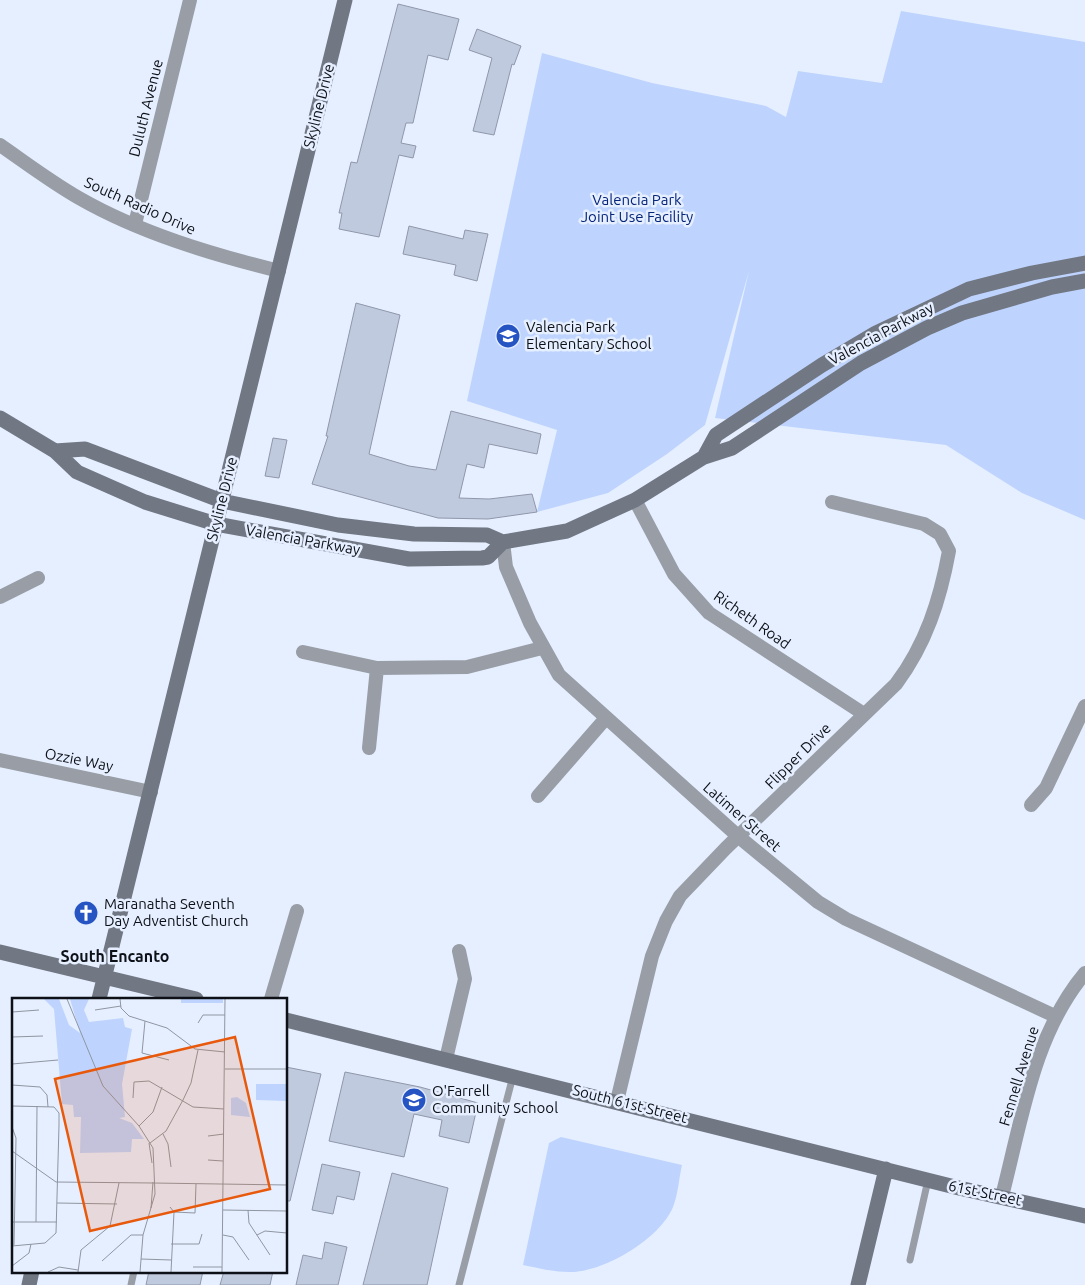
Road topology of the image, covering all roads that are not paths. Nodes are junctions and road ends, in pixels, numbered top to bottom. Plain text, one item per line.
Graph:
1 (190, 0) edge
2 (345, 0) edge
3 (0, 145) edge
4 (135, 224) junction
5 (1085, 263) edge
6 (279, 271) junction
7 (1085, 282) edge
8 (0, 418) edge
9 (55, 451) junction
10 (704, 457) junction
11 (635, 500) junction
12 (222, 501) junction
13 (832, 502) dead end
14 (216, 524) junction
15 (503, 542) junction
16 (38, 578) dead end
17 (0, 597) edge
18 (542, 648) junction
19 (303, 652) dead end
20 (378, 668) junction
21 (1085, 706) edge
22 (864, 714) junction
23 (606, 718) junction
24 (370, 748) dead end
25 (0, 760) edge
26 (151, 792) junction
27 (538, 796) dead end
28 (1031, 804) dead end
29 (739, 837) junction
30 (297, 911) dead end
31 (459, 951) dead end
32 (0, 952) edge
33 (1085, 973) edge
34 (104, 977) junction
35 (99, 998) edge
36 (192, 998) edge
37 (271, 998) edge
38 (1055, 1016) junction
39 (288, 1020) edge
40 (446, 1058) junction
41 (513, 1075) junction
42 (617, 1101) junction
43 (886, 1169) junction
44 (928, 1180) junction
45 (1002, 1196) junction
46 (1085, 1216) edge
47 (910, 1260) dead end
48 (32, 1272) edge
49 (134, 1272) edge
50 (29, 1285) edge
51 (131, 1285) edge
52 (459, 1285) edge
53 (858, 1285) edge

1 - 4 street, Duluth Avenue
2 - 6 main road, Skyline Drive
3 - 4 street, South Radio Drive
4 - 6 street, South Radio Drive
5 - 10 main road, Valencia Parkway
6 - 12 main road, Skyline Drive
7 - 10 main road, Valencia Parkway
8 - 9 main road, Valencia Parkway
9 - 12 main road, Valencia Parkway
9 - 14 main road, Valencia Parkway
10 - 11 main road, Valencia Parkway
11 - 15 main road, Valencia Parkway
11 - 22 street, Richeth Road
12 - 14 main road, Skyline Drive
12 - 15 main road, Valencia Parkway
13 - 22 street, Flipper Drive
14 - 15 main road, Valencia Parkway
14 - 26 main road, Skyline Drive
15 - 18 street, Latimer Street
16 - 17 street
18 - 20 street
18 - 23 street, Latimer Street
19 - 20 street
20 - 24 street
21 - 28 street
22 - 29 street, Flipper Drive
23 - 27 street
23 - 29 street, Latimer Street
25 - 26 street, Ozzie Way
26 - 34 main road, Skyline Drive
29 - 38 street, Latimer Street
29 - 42 street, Flipper Drive
30 - 37 street
31 - 40 street
32 - 34 main road
33 - 38 street, Fennell Avenue
34 - 35 main road, Skyline Drive
34 - 36 main road
38 - 45 street, Fennell Avenue
39 - 40 main road, South 61st Street
40 - 41 main road, South 61st Street
41 - 42 main road, South 61st Street
41 - 52 lane
42 - 43 main road, South 61st Street
43 - 44 main road, 61st Street
43 - 53 main road
44 - 45 main road, 61st Street
44 - 47 lane
45 - 46 main road, 61st Street
48 - 50 main road
49 - 51 lane

